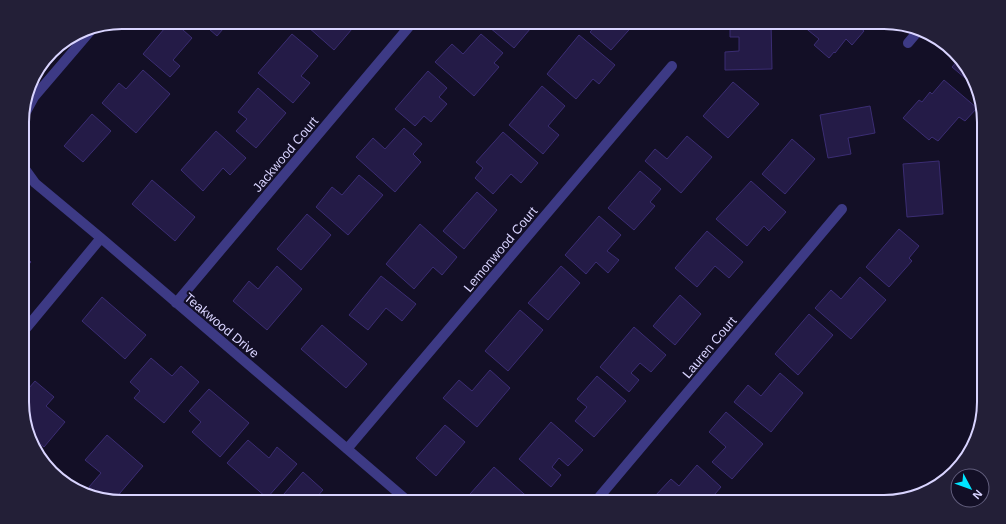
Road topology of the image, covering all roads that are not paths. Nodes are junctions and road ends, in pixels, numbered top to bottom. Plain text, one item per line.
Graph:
1 (407, 29) edge
2 (915, 35) edge
3 (86, 37) edge
4 (908, 43) dead end
5 (672, 66) dead end
6 (31, 102) edge
7 (29, 175) edge
8 (842, 209) dead end
9 (101, 238) junction
10 (176, 303) junction
11 (29, 325) edge
12 (347, 449) junction
13 (401, 495) edge
14 (601, 495) edge

1 - 10 street, Jackwood Court
2 - 4 street
3 - 6 street
5 - 12 street, Lemonwood Court
7 - 9 street, Teakwood Drive
8 - 14 street, Lauren Court
9 - 10 street, Teakwood Drive
9 - 11 street
10 - 12 street, Teakwood Drive
12 - 13 street, Teakwood Drive

